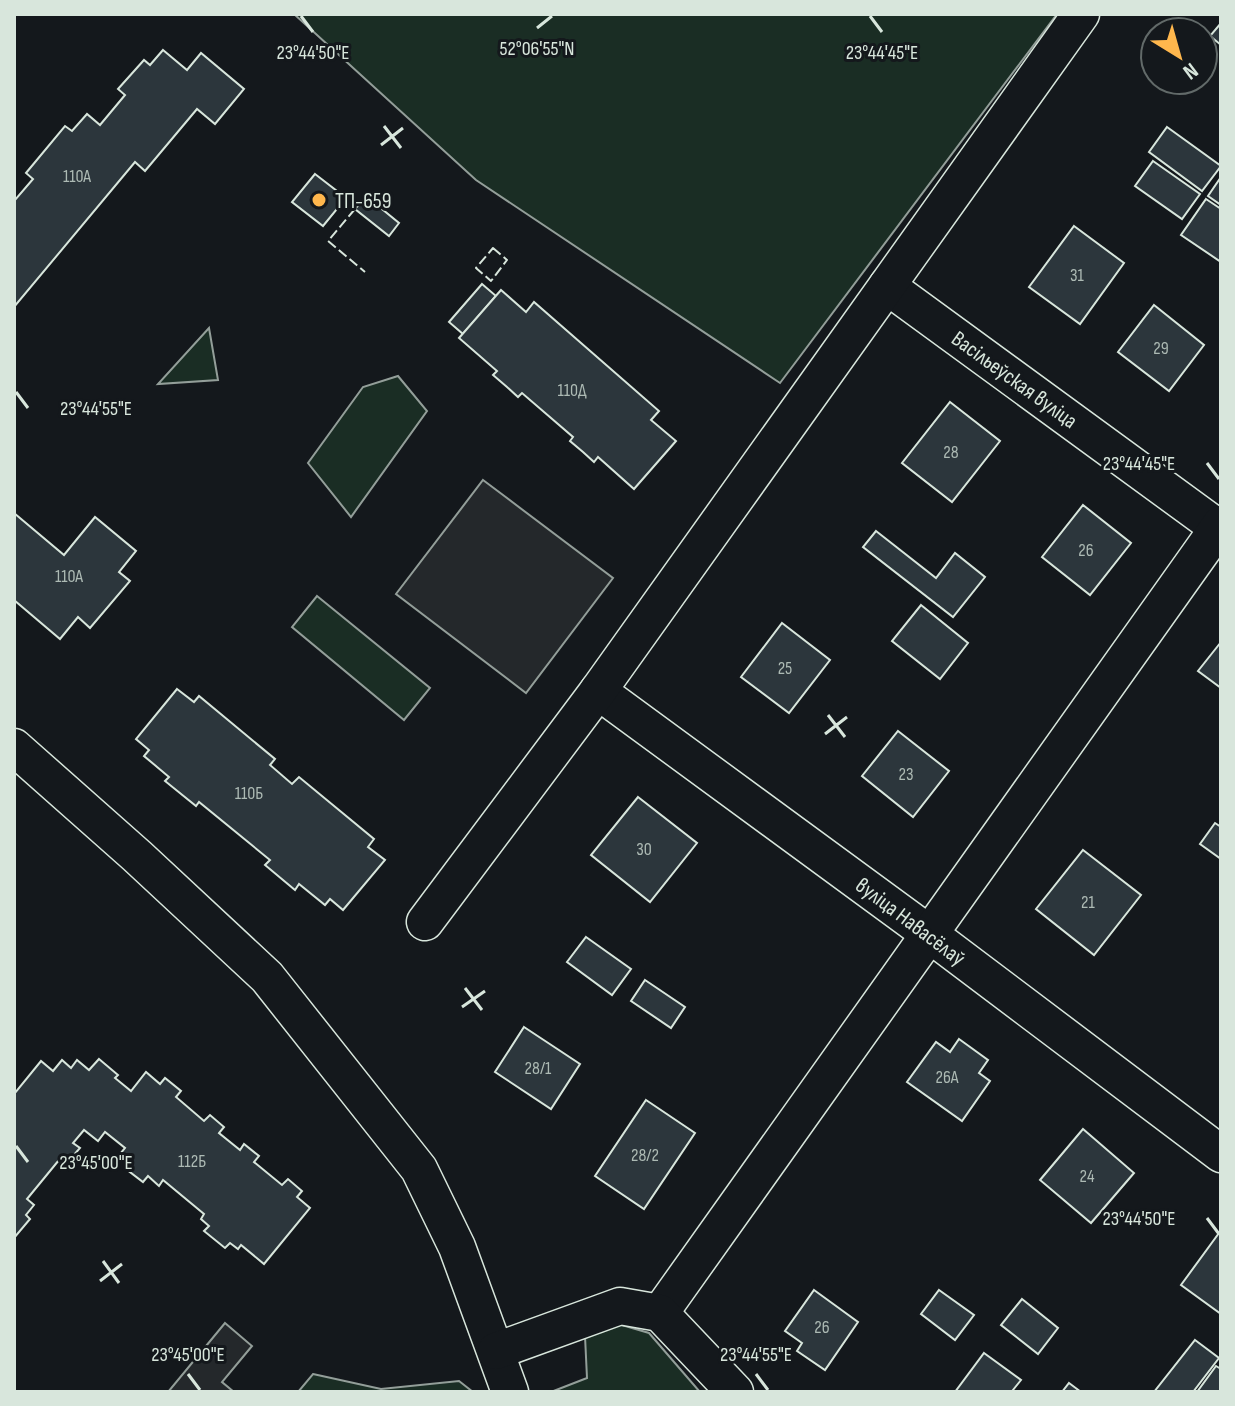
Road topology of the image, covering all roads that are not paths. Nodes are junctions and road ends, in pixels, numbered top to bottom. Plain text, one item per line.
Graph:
1 (1081, 14) edge
2 (887, 286) junction
3 (1220, 527) edge
4 (598, 691) junction
5 (14, 747) edge
6 (425, 922) dead end
7 (928, 933) junction
8 (1221, 1154) edge
9 (660, 1313) junction
10 (496, 1351) junction
11 (510, 1392) edge
12 (735, 1392) edge

1 - 2 street
2 - 3 street, Васільеўская вуліца
2 - 4 street
3 - 7 street
4 - 6 street
4 - 7 street, вуліца Навасёлаў
5 - 10 street
7 - 8 street, вуліца Навасёлаў
7 - 9 street
9 - 10 street
9 - 12 street
10 - 11 street

